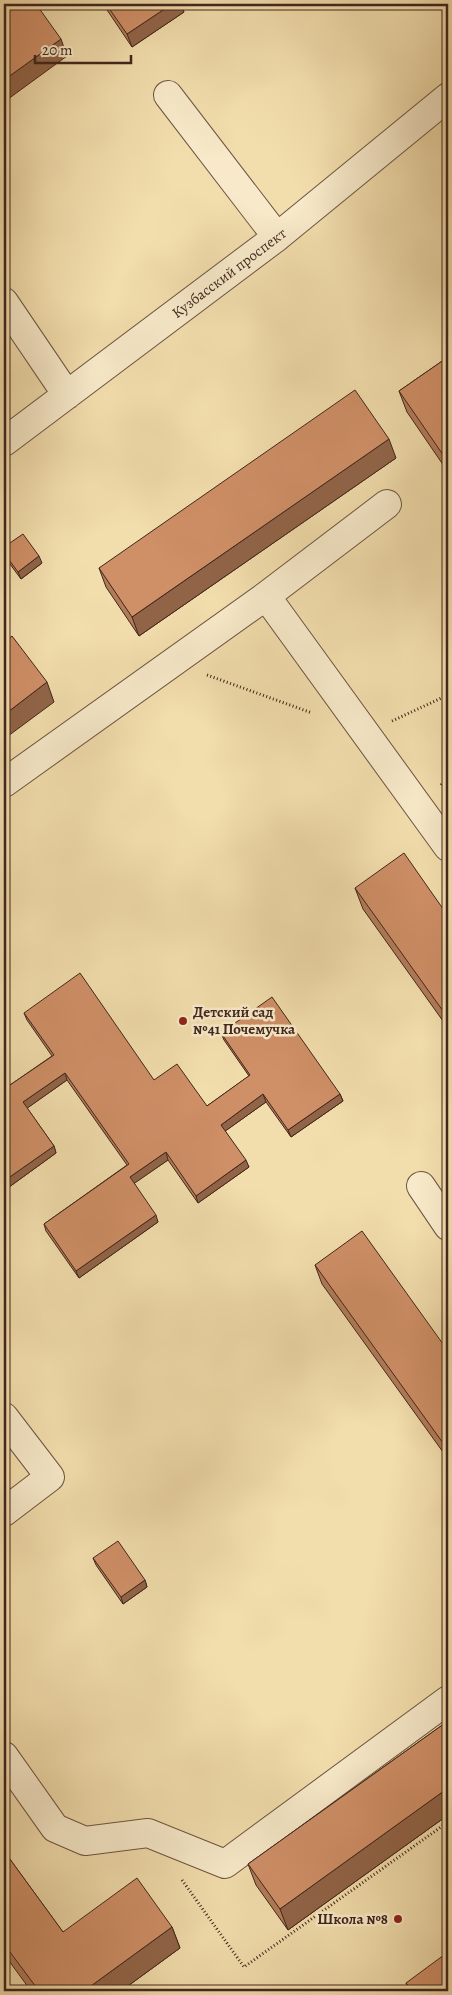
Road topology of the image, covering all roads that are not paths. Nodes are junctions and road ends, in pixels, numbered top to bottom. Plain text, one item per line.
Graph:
1 (168, 95) dead end
2 (448, 98) edge
3 (277, 237) junction
4 (4, 302) edge
5 (68, 395) junction
6 (4, 442) edge
7 (387, 504) dead end
8 (266, 596) junction
9 (4, 783) edge
10 (448, 847) edge
11 (420, 1186) dead end
12 (448, 1226) edge
13 (4, 1417) edge
14 (4, 1512) edge
15 (448, 1700) edge
16 (4, 1756) edge

1 - 3 street
2 - 3 street, Кузбасский проспект
3 - 5 street, Кузбасский проспект
4 - 5 street
5 - 6 street, Кузбасский проспект
7 - 8 street
8 - 9 street
8 - 10 street
11 - 12 street
13 - 14 street
15 - 16 street

